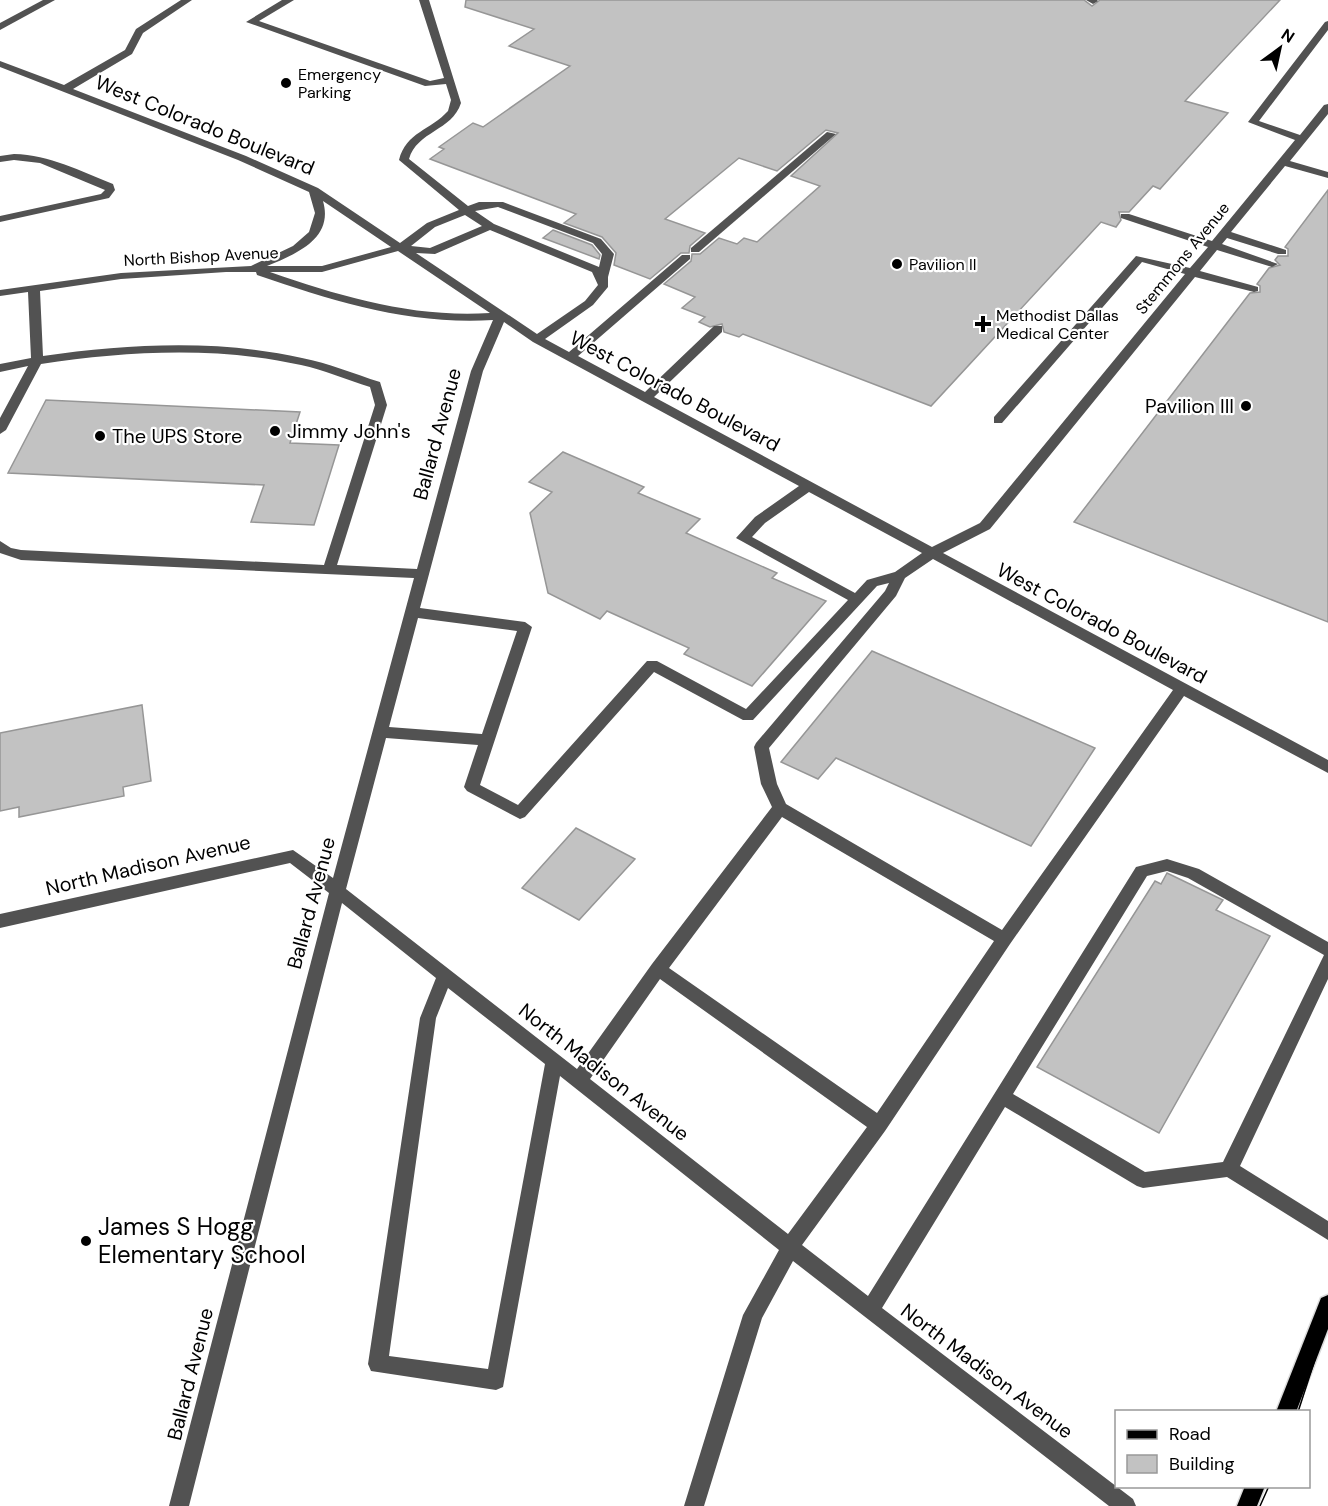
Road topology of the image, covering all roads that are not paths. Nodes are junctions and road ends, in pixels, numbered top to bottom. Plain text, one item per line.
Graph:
1 (50, 0) edge
2 (187, 0) edge
3 (289, 0) edge
4 (424, 0) edge
5 (1328, 24) edge
6 (0, 27) edge
7 (0, 64) edge
8 (450, 80) junction
9 (65, 89) junction
10 (1328, 107) edge
11 (831, 134) dead end
12 (1302, 139) junction
13 (0, 159) edge
14 (1282, 162) junction
15 (1328, 175) edge
16 (314, 190) junction
17 (465, 210) junction
18 (1125, 216) dead end
19 (0, 219) edge
20 (490, 226) junction
21 (1223, 233) junction
22 (1214, 245) junction
23 (402, 247) junction
24 (1282, 252) dead end
25 (1272, 264) dead end
26 (250, 269) junction
27 (1193, 271) junction
28 (603, 277) junction
29 (34, 288) junction
30 (1254, 289) dead end
31 (0, 293) edge
32 (501, 316) junction
33 (718, 329) dead end
34 (537, 339) junction
35 (570, 357) junction
36 (37, 360) junction
37 (0, 368) edge
38 (646, 398) junction
39 (998, 420) dead end
40 (0, 430) edge
41 (809, 485) junction
42 (0, 545) edge
43 (934, 552) junction
44 (329, 570) junction
45 (422, 574) junction
46 (900, 575) junction
47 (856, 599) junction
48 (412, 612) junction
49 (1182, 688) junction
50 (380, 732) junction
51 (487, 740) junction
52 (1328, 767) edge
53 (780, 808) junction
54 (339, 889) junction
55 (0, 921) edge
56 (1004, 939) junction
57 (1328, 950) edge
58 (1328, 961) edge
59 (658, 969) junction
60 (445, 975) junction
61 (554, 1062) junction
62 (579, 1081) junction
63 (1003, 1097) junction
64 (879, 1125) junction
65 (1230, 1169) junction
66 (1328, 1231) edge
67 (790, 1246) junction
68 (1328, 1304) edge
69 (870, 1310) junction
70 (1288, 1410) edge
71 (1254, 1488) edge
72 (179, 1506) edge
73 (694, 1506) edge
74 (1126, 1506) edge
75 (1247, 1506) edge

1 - 6 street
2 - 9 street
3 - 8 street
4 - 8 street
5 - 12 street
7 - 9 street, West Colorado Boulevard
8 - 17 street
9 - 16 street, West Colorado Boulevard
10 - 12 street, Stemmons Avenue
11 - 35 street
12 - 14 street, Stemmons Avenue
13 - 19 street
14 - 15 street
14 - 21 street, Stemmons Avenue
16 - 23 street, West Colorado Boulevard
16 - 26 street
17 - 20 street
17 - 23 street
17 - 28 street
18 - 22 street
20 - 23 street
20 - 28 street
21 - 22 street, Stemmons Avenue
21 - 24 street
22 - 25 street
22 - 27 street, Stemmons Avenue
23 - 26 street, North Bishop Avenue
23 - 32 street, West Colorado Boulevard
26 - 29 street, North Bishop Avenue
26 - 32 street
27 - 30 street
27 - 39 street
27 - 43 street, Stemmons Avenue
28 - 34 street
29 - 31 street, North Bishop Avenue
29 - 36 street
32 - 34 street, West Colorado Boulevard
32 - 45 street, Ballard Avenue
33 - 38 street
34 - 35 street, West Colorado Boulevard
35 - 38 street, West Colorado Boulevard
36 - 37 street
36 - 40 street
36 - 44 street
38 - 41 street, West Colorado Boulevard
41 - 43 street, West Colorado Boulevard
41 - 47 street
42 - 44 street
43 - 46 street, Stemmons Avenue
43 - 49 street, West Colorado Boulevard
44 - 45 street
45 - 48 street, Ballard Avenue
46 - 47 street
46 - 53 street
47 - 51 street
48 - 50 street, Ballard Avenue
48 - 51 street
49 - 52 street, West Colorado Boulevard
49 - 56 street
50 - 51 street
50 - 54 street, Ballard Avenue
53 - 56 street
53 - 59 street
54 - 55 street, North Madison Avenue
54 - 60 street, North Madison Avenue
54 - 72 street, Ballard Avenue
56 - 64 street
57 - 63 street
58 - 65 street
59 - 62 street
59 - 64 street
60 - 61 street, North Madison Avenue
60 - 61 street
61 - 62 street, North Madison Avenue
62 - 67 street, North Madison Avenue
63 - 65 street
63 - 69 street
64 - 67 street
65 - 66 street
67 - 69 street, North Madison Avenue
67 - 73 street
68 - 70 main road
69 - 74 street, North Madison Avenue
71 - 75 main road

